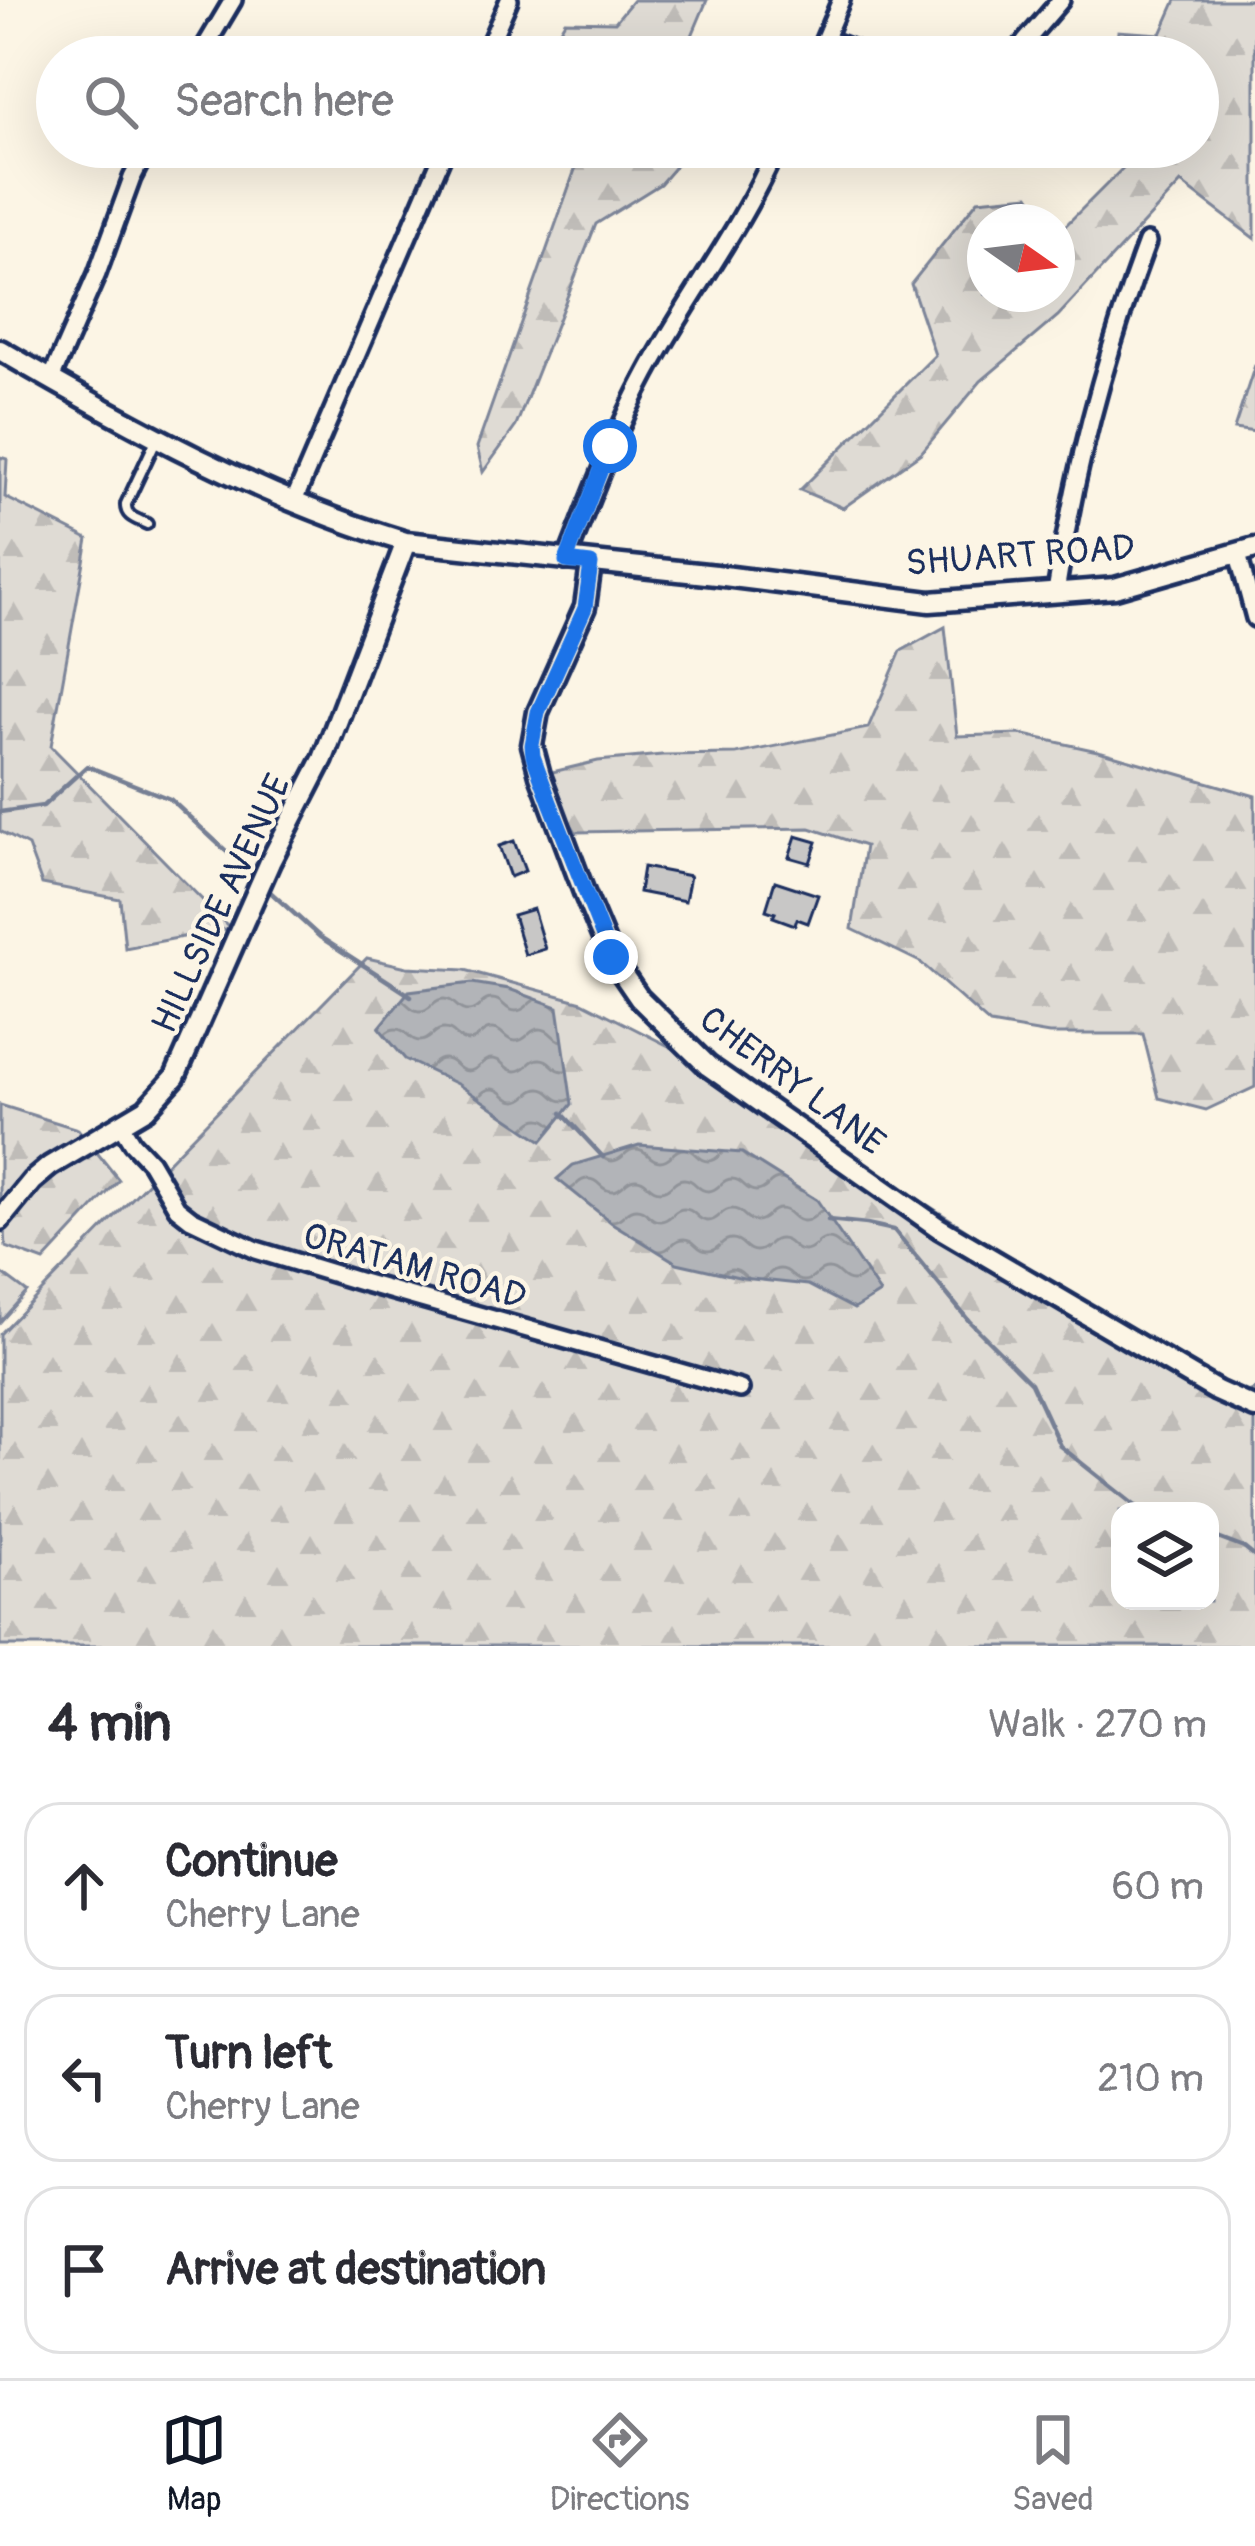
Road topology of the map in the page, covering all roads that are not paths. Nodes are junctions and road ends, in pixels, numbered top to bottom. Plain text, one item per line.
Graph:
1 (233, 0) edge
2 (509, 0) edge
3 (841, 0) edge
4 (1061, 0) edge
5 (212, 36) edge
6 (493, 36) edge
7 (825, 36) edge
8 (1030, 36) edge
9 (137, 168) edge
10 (437, 168) edge
11 (768, 168) edge
12 (1148, 242) dead end
13 (0, 350) edge
14 (51, 380) junction
15 (158, 437) junction
16 (294, 501) junction
17 (147, 524) dead end
18 (406, 542) junction
19 (1246, 551) edge
20 (566, 561) junction
21 (591, 564) junction
22 (1056, 592) junction
23 (1255, 618) edge
24 (121, 1125) junction
25 (0, 1220) edge
26 (740, 1389) dead end
27 (1255, 1408) edge

1 - 5 street
2 - 6 street
3 - 7 street
4 - 8 street
9 - 14 street
10 - 16 street
11 - 20 street
12 - 22 street
13 - 14 street, SHUART ROAD
14 - 15 street, SHUART ROAD
15 - 16 street, SHUART ROAD
15 - 17 lane
16 - 18 street, SHUART ROAD
18 - 20 street, SHUART ROAD
18 - 24 street, HILLSIDE AVENUE
19 - 22 street, SHUART ROAD
19 - 23 street
20 - 21 street, SHUART ROAD
21 - 22 street, SHUART ROAD
21 - 27 street, CHERRY LANE
24 - 25 street, HILLSIDE AVENUE
24 - 26 street, ORATAM ROAD

